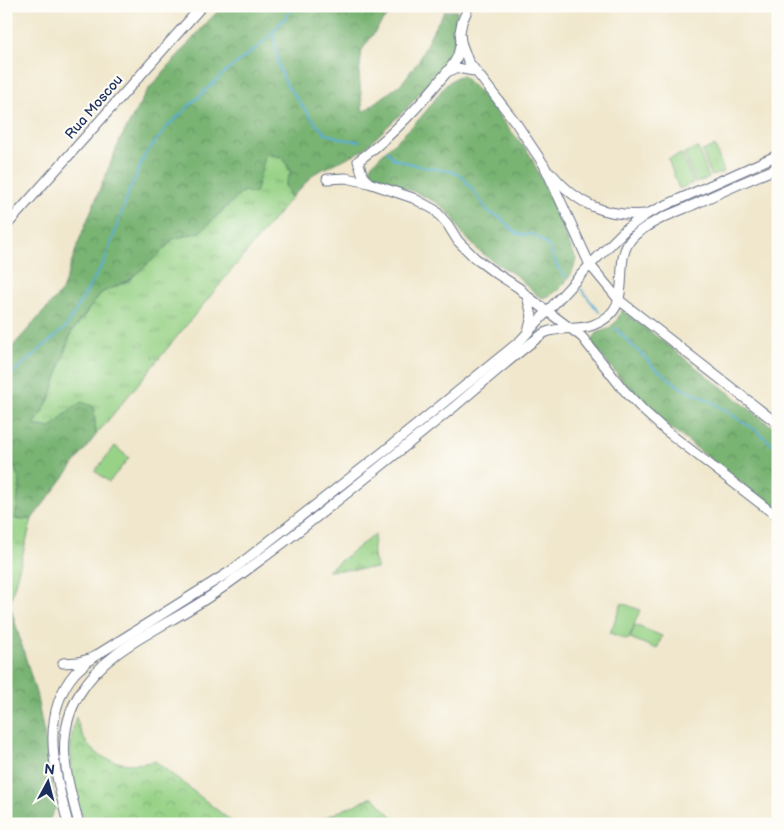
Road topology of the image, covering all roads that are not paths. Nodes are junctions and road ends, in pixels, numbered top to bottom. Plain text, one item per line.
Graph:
1 (202, 6) edge
2 (469, 6) edge
3 (461, 42) junction
4 (474, 71) junction
5 (447, 72) junction
6 (778, 156) edge
7 (544, 165) junction
8 (778, 168) edge
9 (328, 179) dead end
10 (369, 183) junction
11 (647, 214) junction
12 (6, 226) edge
13 (590, 265) junction
14 (527, 296) junction
15 (619, 300) junction
16 (548, 311) junction
17 (571, 328) junction
18 (527, 334) junction
19 (778, 424) edge
20 (778, 517) edge
21 (92, 658) junction
22 (63, 663) dead end
23 (75, 673) junction
24 (80, 693) junction
25 (68, 824) edge
26 (79, 824) edge

1 - 12 main road, Rua Moscou
2 - 3 main road
3 - 4 main road
3 - 5 main road
4 - 5 main road
4 - 7 main road
5 - 10 main road
6 - 11 main road
7 - 11 main road
7 - 13 main road
8 - 15 main road
9 - 10 main road
10 - 14 main road
11 - 13 main road
13 - 15 main road
13 - 16 main road
14 - 16 main road
14 - 18 main road
15 - 17 main road
15 - 19 main road
16 - 17 main road
16 - 18 main road
17 - 20 main road
17 - 24 main road
18 - 21 main road
21 - 22 main road
21 - 23 main road
23 - 24 main road
23 - 25 main road
24 - 26 main road

